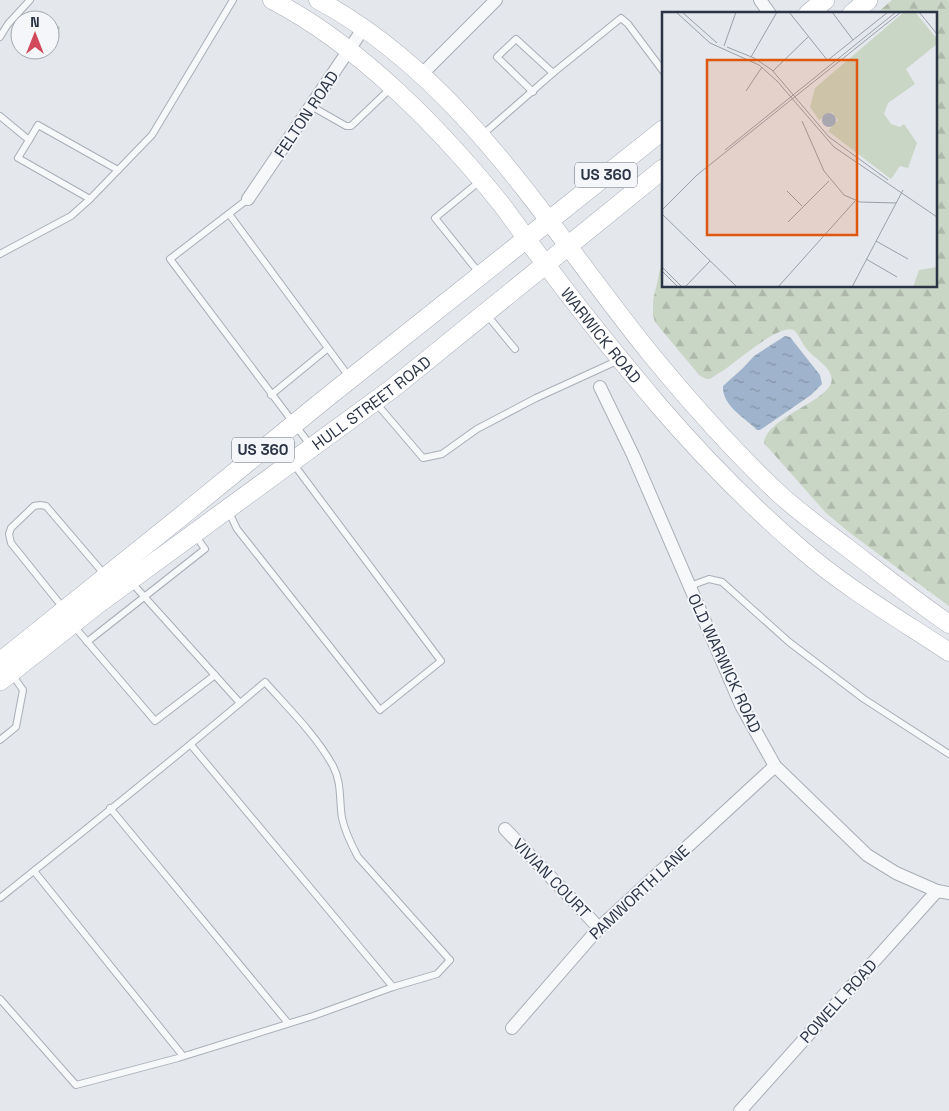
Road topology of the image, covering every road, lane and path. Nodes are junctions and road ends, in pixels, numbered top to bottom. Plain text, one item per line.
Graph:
1 (30, 0) edge
2 (233, 0) edge
3 (273, 0) edge
4 (318, 0) edge
5 (496, 0) edge
6 (825, 0) edge
7 (868, 0) edge
8 (810, 12) edge
9 (854, 12) edge
10 (363, 29) junction
11 (0, 37) edge
12 (348, 51) junction
13 (662, 70) edge
14 (553, 73) junction
15 (420, 75) junction
16 (392, 88) junction
17 (533, 92) junction
18 (311, 106) junction
19 (0, 116) edge
20 (662, 131) edge
21 (480, 137) junction
22 (29, 140) junction
23 (118, 170) junction
24 (662, 170) edge
25 (481, 180) junction
26 (90, 199) junction
27 (248, 200) joint
28 (229, 214) junction
29 (549, 220) junction
30 (527, 238) junction
31 (568, 246) junction
32 (0, 254) edge
33 (545, 265) junction
34 (481, 275) junction
35 (485, 313) junction
36 (327, 350) junction
37 (514, 350) dead end
38 (620, 359) junction
39 (350, 379) junction
40 (600, 387) dead end
41 (271, 395) junction
42 (375, 401) junction
43 (294, 424) junction
44 (312, 447) junction
45 (292, 462) junction
46 (215, 507) junction
47 (194, 534) junction
48 (118, 575) junction
49 (690, 586) junction
50 (144, 597) junction
51 (68, 617) junction
52 (949, 624) edge
53 (88, 642) junction
54 (949, 652) edge
55 (3, 669) edge
56 (215, 675) junction
57 (240, 703) junction
58 (0, 740) edge
59 (191, 745) junction
60 (949, 754) edge
61 (775, 766) junction
62 (110, 808) junction
63 (505, 829) dead end
64 (34, 871) junction
65 (943, 892) edge
66 (0, 898) edge
67 (599, 928) junction
68 (393, 987) junction
69 (0, 999) edge
70 (288, 1023) junction
71 (512, 1028) dead end
72 (183, 1056) junction
73 (740, 1111) edge

1 - 11 lane
2 - 23 lane
3 - 12 main road, WARWICK ROAD
4 - 10 main road, WARWICK ROAD
5 - 15 street
6 - 8 main road
7 - 9 main road
10 - 12 street, FELTON ROAD
10 - 15 main road, WARWICK ROAD
12 - 16 main road, WARWICK ROAD
12 - 18 street, FELTON ROAD
13 - 14 lane
14 - 17 lane
14 - 17 lane
15 - 21 main road, WARWICK ROAD
16 - 18 lane
16 - 25 main road, WARWICK ROAD
17 - 21 lane
18 - 27 street, FELTON ROAD
19 - 22 lane
20 - 29 main road, US 360
21 - 29 main road, WARWICK ROAD
22 - 23 lane
22 - 26 lane
23 - 26 lane
24 - 31 main road, HULL STREET ROAD / US 360
25 - 30 main road, WARWICK ROAD
25 - 34 lane
26 - 32 lane
27 - 28 lane
28 - 36 lane
28 - 41 lane
29 - 30 main road, US 360
29 - 31 main road, WARWICK ROAD
30 - 33 main road, WARWICK ROAD
30 - 34 main road, HULL STREET ROAD / US 360
31 - 33 main road, HULL STREET ROAD / US 360
31 - 52 main road, WARWICK ROAD
33 - 35 main road, HULL STREET ROAD / US 360
33 - 38 main road, WARWICK ROAD
34 - 39 main road, HULL STREET ROAD / US 360
35 - 37 lane
35 - 42 main road, HULL STREET ROAD / US 360
36 - 39 lane
36 - 41 lane
38 - 42 lane
38 - 54 main road, WARWICK ROAD
39 - 43 main road, HULL STREET ROAD / US 360
40 - 49 street, OLD WARWICK ROAD
41 - 43 lane
42 - 44 main road, HULL STREET ROAD / US 360
43 - 44 lane
43 - 46 main road, HULL STREET ROAD / US 360
44 - 45 main road, HULL STREET ROAD / US 360
45 - 46 main road, HULL STREET ROAD / US 360
45 - 46 lane
46 - 47 main road, HULL STREET ROAD / US 360
46 - 48 main road, HULL STREET ROAD / US 360
47 - 48 main road, HULL STREET ROAD / US 360
47 - 50 lane
48 - 50 lane
48 - 51 main road, HULL STREET ROAD / US 360
48 - 51 lane
49 - 60 lane
49 - 61 street, OLD WARWICK ROAD
50 - 53 lane
50 - 56 lane
51 - 53 lane
51 - 55 main road, HULL STREET ROAD / US 360
53 - 56 lane
55 - 58 lane
56 - 57 lane
57 - 59 lane
57 - 68 lane
59 - 62 lane
59 - 68 lane
61 - 65 street, OLD WARWICK ROAD
61 - 67 street, PAMWORTH LANE
62 - 64 lane
62 - 70 lane
63 - 67 street, VIVIAN COURT
64 - 66 lane
64 - 72 lane
65 - 73 street, POWELL ROAD
67 - 71 street, PAMWORTH LANE
68 - 70 lane
69 - 72 lane
70 - 72 lane

